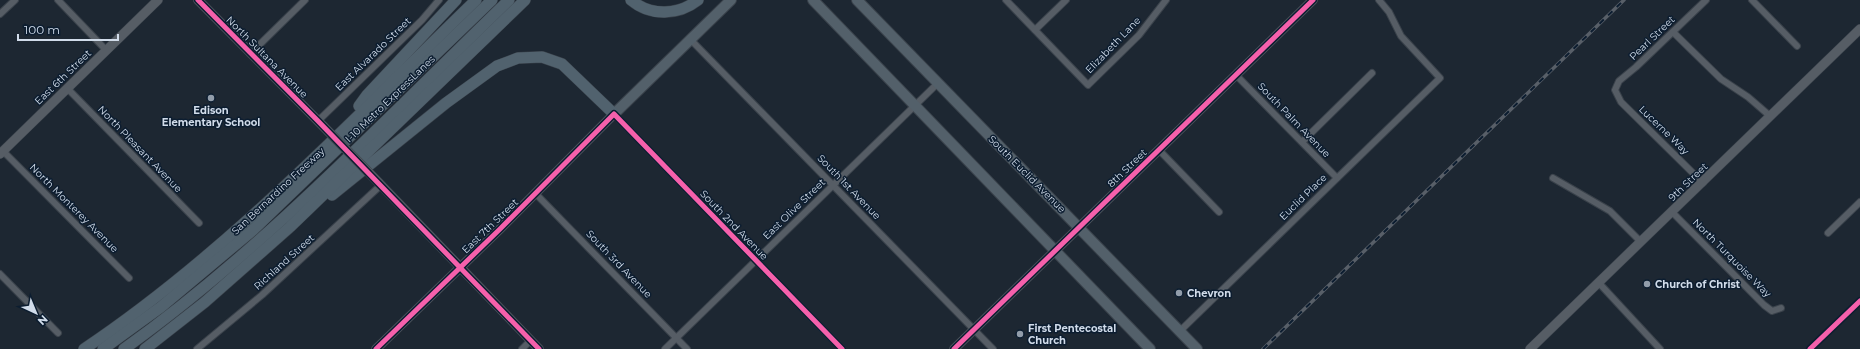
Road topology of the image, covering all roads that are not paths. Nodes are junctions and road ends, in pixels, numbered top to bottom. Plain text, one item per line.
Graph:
1 (15, 0) edge
2 (58, 0) edge
3 (158, 0) edge
4 (198, 0) edge
5 (305, 0) edge
6 (439, 0) edge
7 (456, 0) edge
8 (476, 0) edge
9 (492, 0) edge
10 (509, 0) edge
11 (525, 0) edge
12 (631, 0) edge
13 (698, 0) edge
14 (731, 0) edge
15 (856, 0) edge
16 (1006, 0) edge
17 (1066, 0) edge
18 (1166, 0) edge
19 (1313, 0) edge
20 (1379, 0) edge
21 (1706, 0) edge
22 (1752, 0) edge
23 (816, 3) edge
24 (0, 14) edge
25 (1860, 29) edge
26 (1035, 30) junction
27 (1674, 32) junction
28 (690, 39) junction
29 (1797, 46) dead end
30 (106, 50) junction
31 (250, 54) junction
32 (1372, 74) dead end
33 (1236, 75) junction
34 (938, 83) junction
35 (67, 88) junction
36 (1615, 90) joint
37 (916, 105) junction
38 (614, 114) junction
39 (1770, 116) junction
40 (321, 124) junction
41 (342, 130) junction
42 (1302, 142) junction
43 (1159, 150) junction
44 (2, 152) edge
45 (1337, 178) junction
46 (1553, 178) dead end
47 (1703, 183) junction
48 (380, 184) junction
49 (834, 185) junction
50 (536, 194) junction
51 (1860, 202) edge
52 (1219, 212) dead end
53 (1672, 212) junction
54 (199, 223) dead end
55 (1079, 227) junction
56 (290, 228) junction
57 (1828, 233) dead end
58 (1642, 242) junction
59 (1054, 251) junction
60 (756, 260) junction
61 (461, 268) junction
62 (0, 274) edge
63 (129, 278) dead end
64 (1599, 283) junction
65 (1781, 308) dead end
66 (974, 330) junction
67 (1180, 331) junction
68 (58, 333) dead end
69 (676, 338) junction
70 (531, 340) junction
71 (84, 349) edge
72 (103, 349) edge
73 (124, 349) edge
74 (145, 349) edge
75 (197, 349) edge
76 (376, 349) edge
77 (522, 349) edge
78 (539, 349) edge
79 (665, 349) edge
80 (687, 349) edge
81 (842, 349) edge
82 (954, 349) edge
83 (993, 349) edge
84 (1150, 349) edge
85 (1197, 349) edge
86 (1530, 349) edge
87 (1660, 349) edge

1 - 24 street
2 - 30 street
3 - 30 street, East 6th Street
4 - 31 street, North Sultana Avenue
5 - 31 street
6 - 40 street, East Alvarado Street
7 - 41 highway
8 - 41 highway, San Bernardino Freeway
9 - 72 highway, I-10 Metro ExpressLanes
10 - 73 highway, I-10 Metro ExpressLanes
11 - 56 highway
12 - 13 highway
14 - 28 main road, East 7th Street
15 - 34 main road, South Euclid Avenue
16 - 26 street
17 - 26 street
18 - 26 street, Elizabeth Lane
19 - 33 street, 8th Street
20 - 45 street, Euclid Place
21 - 27 street, Pearl Street
22 - 29 street
23 - 37 main road
25 - 39 street, 9th Street
27 - 36 street, Pearl Street
27 - 39 street
28 - 38 main road, East 7th Street
28 - 49 street, South 1st Avenue
30 - 35 street, East 6th Street
31 - 40 street, North Sultana Avenue
32 - 42 street
33 - 42 street, South Palm Avenue
33 - 43 street, 8th Street
34 - 37 street, East Olive Street
34 - 55 main road, South Euclid Avenue
35 - 44 street, East 6th Street
35 - 54 street, North Pleasant Avenue
36 - 47 street, Lucerne Way
37 - 49 street, East Olive Street
37 - 59 main road
38 - 50 street, East 7th Street
38 - 56 highway
38 - 60 street, South 2nd Avenue
39 - 47 street, 9th Street
40 - 48 street, North Sultana Avenue, bridge
41 - 71 highway, San Bernardino Freeway
42 - 45 street, South Palm Avenue
43 - 52 street
43 - 55 street, 8th Street
44 - 63 street, North Monterey Avenue
45 - 67 street, Euclid Place
46 - 58 street
47 - 53 street, 9th Street
48 - 61 street, North Sultana Avenue
48 - 75 street, Richland Street
49 - 60 street, East Olive Street
49 - 66 street, South 1st Avenue
50 - 61 street, East 7th Street
50 - 69 street, South 3rd Avenue
51 - 57 street
53 - 58 street, 9th Street
53 - 65 street, North Turquoise Way
55 - 59 street, 8th Street
55 - 67 main road, South Euclid Avenue
56 - 74 highway
58 - 64 street, 9th Street
59 - 66 street, 8th Street
59 - 84 main road
60 - 69 street, East Olive Street
60 - 81 street, South 2nd Avenue
61 - 70 street, North Sultana Avenue
61 - 76 street, East 7th Street
62 - 68 street
64 - 86 street, 9th Street
64 - 87 street
66 - 82 street, 8th Street
66 - 83 street, South 1st Avenue
67 - 85 main road, South Euclid Avenue
69 - 79 street, East Olive Street
69 - 80 street, South 3rd Avenue
70 - 77 street
70 - 78 street, North Sultana Avenue

